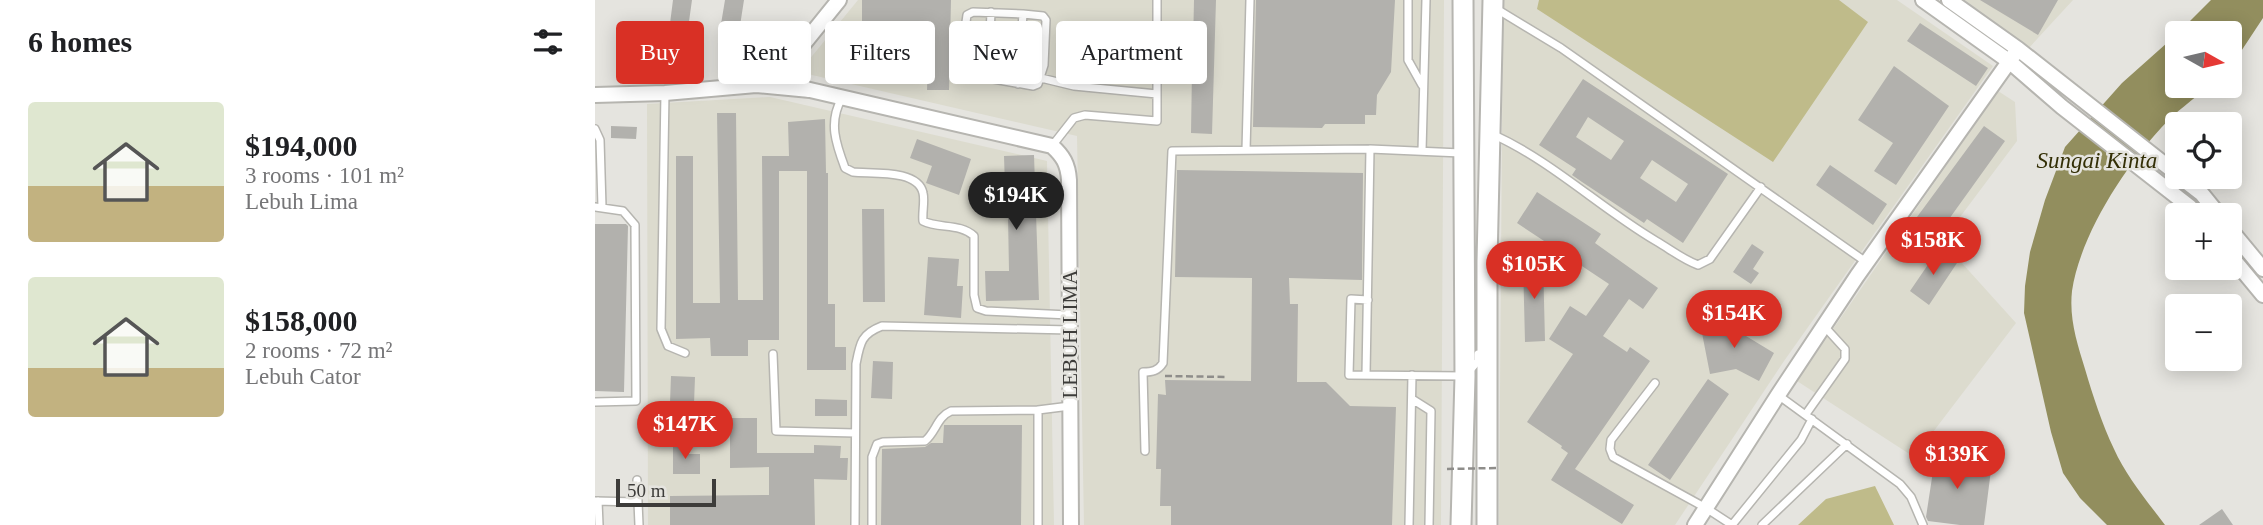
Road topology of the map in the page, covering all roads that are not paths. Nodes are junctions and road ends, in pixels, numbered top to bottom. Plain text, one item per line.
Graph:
1 (839, 0) edge
2 (1157, 0) edge
3 (1250, 0) edge
4 (1408, 0) edge
5 (1426, 0) edge
6 (1463, 0) edge
7 (1923, 0) edge
8 (1949, 0) edge
9 (1493, 4) edge
10 (991, 12) junction
11 (1023, 14) junction
12 (967, 21) edge
13 (991, 21) edge
14 (1022, 21) edge
15 (811, 36) edge
16 (2018, 49) junction
17 (2010, 62) junction
18 (1042, 66) edge
19 (1042, 78) edge
20 (799, 84) edge
21 (1018, 84) edge
22 (1038, 84) edge
23 (756, 85) joint
24 (1424, 89) junction
25 (810, 90) junction
26 (666, 93) junction
27 (1157, 94) junction
28 (595, 95) edge
29 (842, 98) junction
30 (595, 129) edge
31 (1491, 134) junction
32 (1052, 146) junction
33 (1370, 149) junction
34 (1246, 150) junction
35 (1422, 151) junction
36 (1465, 153) junction
37 (2165, 164) edge
38 (1761, 187) junction
39 (2196, 189) edge
40 (2185, 203) edge
41 (2209, 203) edge
42 (598, 207) edge
43 (2242, 244) edge
44 (1486, 262) junction
45 (1867, 262) junction
46 (2263, 269) edge
47 (2242, 270) edge
48 (2263, 295) edge
49 (1368, 300) junction
50 (1069, 315) junction
51 (1824, 326) junction
52 (1070, 330) junction
53 (685, 353) dead end
54 (773, 354) dead end
55 (1366, 374) junction
56 (1412, 375) junction
57 (1465, 376) junction
58 (1655, 383) dead end
59 (1778, 395) junction
60 (1412, 399) junction
61 (595, 402) edge
62 (1070, 406) junction
63 (1038, 410) junction
64 (1809, 417) junction
65 (855, 433) junction
66 (1847, 444) junction
67 (1145, 451) dead end
68 (637, 480) dead end
69 (597, 501) edge
70 (638, 502) junction
71 (1706, 508) junction
72 (599, 525) edge
73 (639, 525) edge
74 (855, 525) edge
75 (872, 525) edge
76 (1038, 525) edge
77 (1071, 525) edge
78 (1409, 525) edge
79 (1429, 525) edge
80 (1461, 525) edge
81 (1487, 525) edge
82 (1695, 525) edge
83 (1732, 525) edge
84 (1762, 525) edge
85 (1923, 525) edge

1 - 15 street
2 - 27 lane
3 - 34 lane
4 - 24 lane
5 - 24 lane
6 - 36 main road
7 - 17 street
8 - 16 street
9 - 31 main road
9 - 38 lane
10 - 11 lane
10 - 12 lane
10 - 13 lane
11 - 14 lane
11 - 18 lane
16 - 17 street
16 - 37 street
17 - 40 street
17 - 45 street
19 - 27 lane
20 - 25 street
21 - 22 lane
23 - 25 street
23 - 26 street
24 - 35 lane
25 - 29 street
26 - 28 street
26 - 53 lane
27 - 32 lane
29 - 32 street
29 - 50 lane
30 - 42 lane
31 - 38 lane
31 - 44 main road
32 - 50 street, LEBUH LIMA
33 - 34 lane
33 - 35 lane
33 - 49 lane
34 - 67 lane
35 - 36 lane
36 - 57 main road
38 - 45 lane
39 - 41 street
42 - 61 lane
43 - 46 street
44 - 57 lane
44 - 81 main road
45 - 51 street
47 - 48 street
49 - 55 lane
49 - 55 lane
50 - 52 street, LEBUH LIMA
51 - 59 street
51 - 64 lane
52 - 62 street, LEBUH LIMA
52 - 65 lane
54 - 65 lane
55 - 56 lane
56 - 57 lane
56 - 60 lane
57 - 80 main road
58 - 71 lane
59 - 64 lane
59 - 71 street
60 - 78 lane
60 - 79 lane
62 - 63 lane
62 - 77 street, LEBUH LIMA
63 - 75 lane
63 - 76 lane
64 - 66 lane
64 - 83 lane
65 - 74 lane
66 - 84 lane
66 - 85 lane
68 - 70 lane
69 - 70 lane
69 - 72 lane
70 - 73 lane
71 - 82 street
71 - 83 lane

